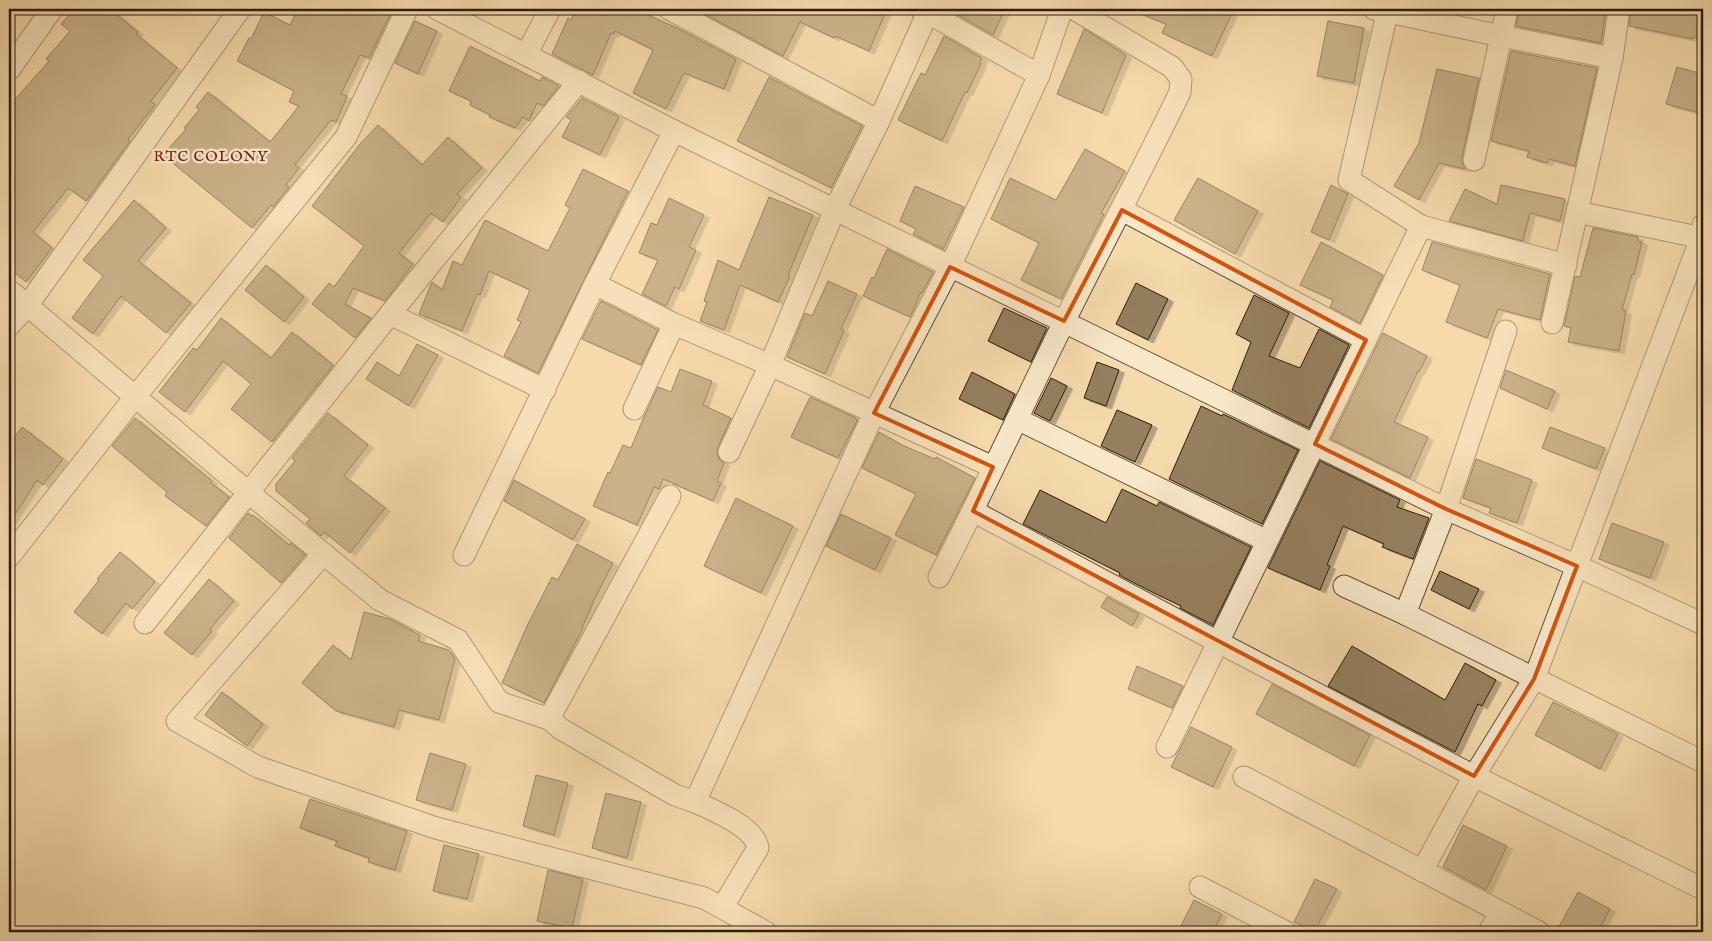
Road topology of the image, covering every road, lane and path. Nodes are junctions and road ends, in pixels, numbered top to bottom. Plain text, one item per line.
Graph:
1 (52, 9) edge
2 (240, 9) edge
3 (407, 9) edge
4 (438, 9) edge
5 (550, 9) edge
6 (669, 9) edge
7 (1062, 9) edge
8 (1074, 9) edge
9 (1507, 9) edge
10 (1619, 9) edge
11 (924, 10) edge
12 (1383, 10) edge
13 (1501, 36) junction
14 (526, 55) junction
15 (1612, 58) junction
16 (9, 70) edge
17 (1039, 75) junction
18 (579, 81) junction
19 (879, 121) junction
20 (674, 130) junction
21 (1474, 160) dead end
22 (835, 209) junction
23 (1122, 210) junction
24 (1577, 212) junction
25 (1421, 226) junction
26 (1702, 234) edge
27 (1566, 265) junction
28 (950, 267) junction
29 (595, 284) junction
30 (9, 290) edge
31 (27, 306) junction
32 (390, 314) junction
33 (1064, 321) junction
34 (1552, 323) dead end
35 (674, 324) junction
36 (9, 326) edge
37 (1506, 331) dead end
38 (1366, 340) junction
39 (770, 365) junction
40 (545, 390) junction
41 (135, 397) junction
42 (634, 409) dead end
43 (874, 413) junction
44 (1017, 419) junction
45 (1315, 444) junction
46 (729, 452) dead end
47 (993, 468) junction
48 (249, 493) junction
49 (670, 496) dead end
50 (1446, 509) junction
51 (974, 511) junction
52 (1266, 541) junction
53 (323, 554) junction
54 (464, 555) dead end
55 (10, 557) edge
56 (1577, 566) junction
57 (939, 577) dead end
58 (1344, 586) dead end
59 (1405, 614) junction
60 (145, 623) dead end
61 (1703, 624) edge
62 (1218, 642) junction
63 (1534, 679) junction
64 (549, 719) junction
65 (1167, 747) dead end
66 (1703, 762) edge
67 (1474, 776) junction
68 (1244, 777) dead end
69 (695, 802) junction
70 (1422, 871) junction
71 (1200, 887) dead end
72 (1703, 889) edge
73 (722, 908) junction
74 (1501, 912) junction
75 (766, 932) edge
76 (1286, 932) edge
77 (1488, 932) edge
78 (1539, 932) edge

1 - 16 street
2 - 31 street
3 - 41 street
4 - 14 street
5 - 14 street
6 - 19 street
7 - 17 street
8 - 23 street
9 - 13 street
10 - 15 street
11 - 17 street
11 - 19 street
12 - 13 street
12 - 25 street
13 - 15 street
13 - 21 street
14 - 18 street
15 - 24 street
17 - 28 street
18 - 20 street
18 - 32 street
19 - 22 street
20 - 22 street
20 - 29 street
22 - 28 street
22 - 39 street
23 - 33 street
23 - 38 street
24 - 26 street
24 - 27 street
25 - 27 street
25 - 38 street
26 - 56 street
27 - 34 street
28 - 33 street
28 - 43 street
29 - 35 street
29 - 40 street
30 - 31 street
31 - 36 street
31 - 41 street
32 - 40 street
32 - 48 street
33 - 44 street
33 - 45 street
35 - 39 street
35 - 42 street
37 - 50 street
38 - 45 street
39 - 43 street
39 - 46 street
40 - 54 street
41 - 48 street
41 - 55 street
43 - 47 street
43 - 69 street
44 - 47 street
44 - 52 street
45 - 50 street
45 - 52 street
47 - 51 street
48 - 53 street
48 - 60 street
49 - 64 street
50 - 56 street
50 - 59 street
51 - 57 street
51 - 62 street
52 - 62 street
53 - 64 street
53 - 73 street
56 - 61 street
56 - 63 street
58 - 59 street
59 - 63 street
62 - 65 street
62 - 67 street
63 - 66 street
63 - 67 street
64 - 69 street
67 - 70 street
67 - 72 street
68 - 70 street
69 - 73 street
70 - 74 street
71 - 76 street
73 - 75 street
74 - 77 street
74 - 78 street

